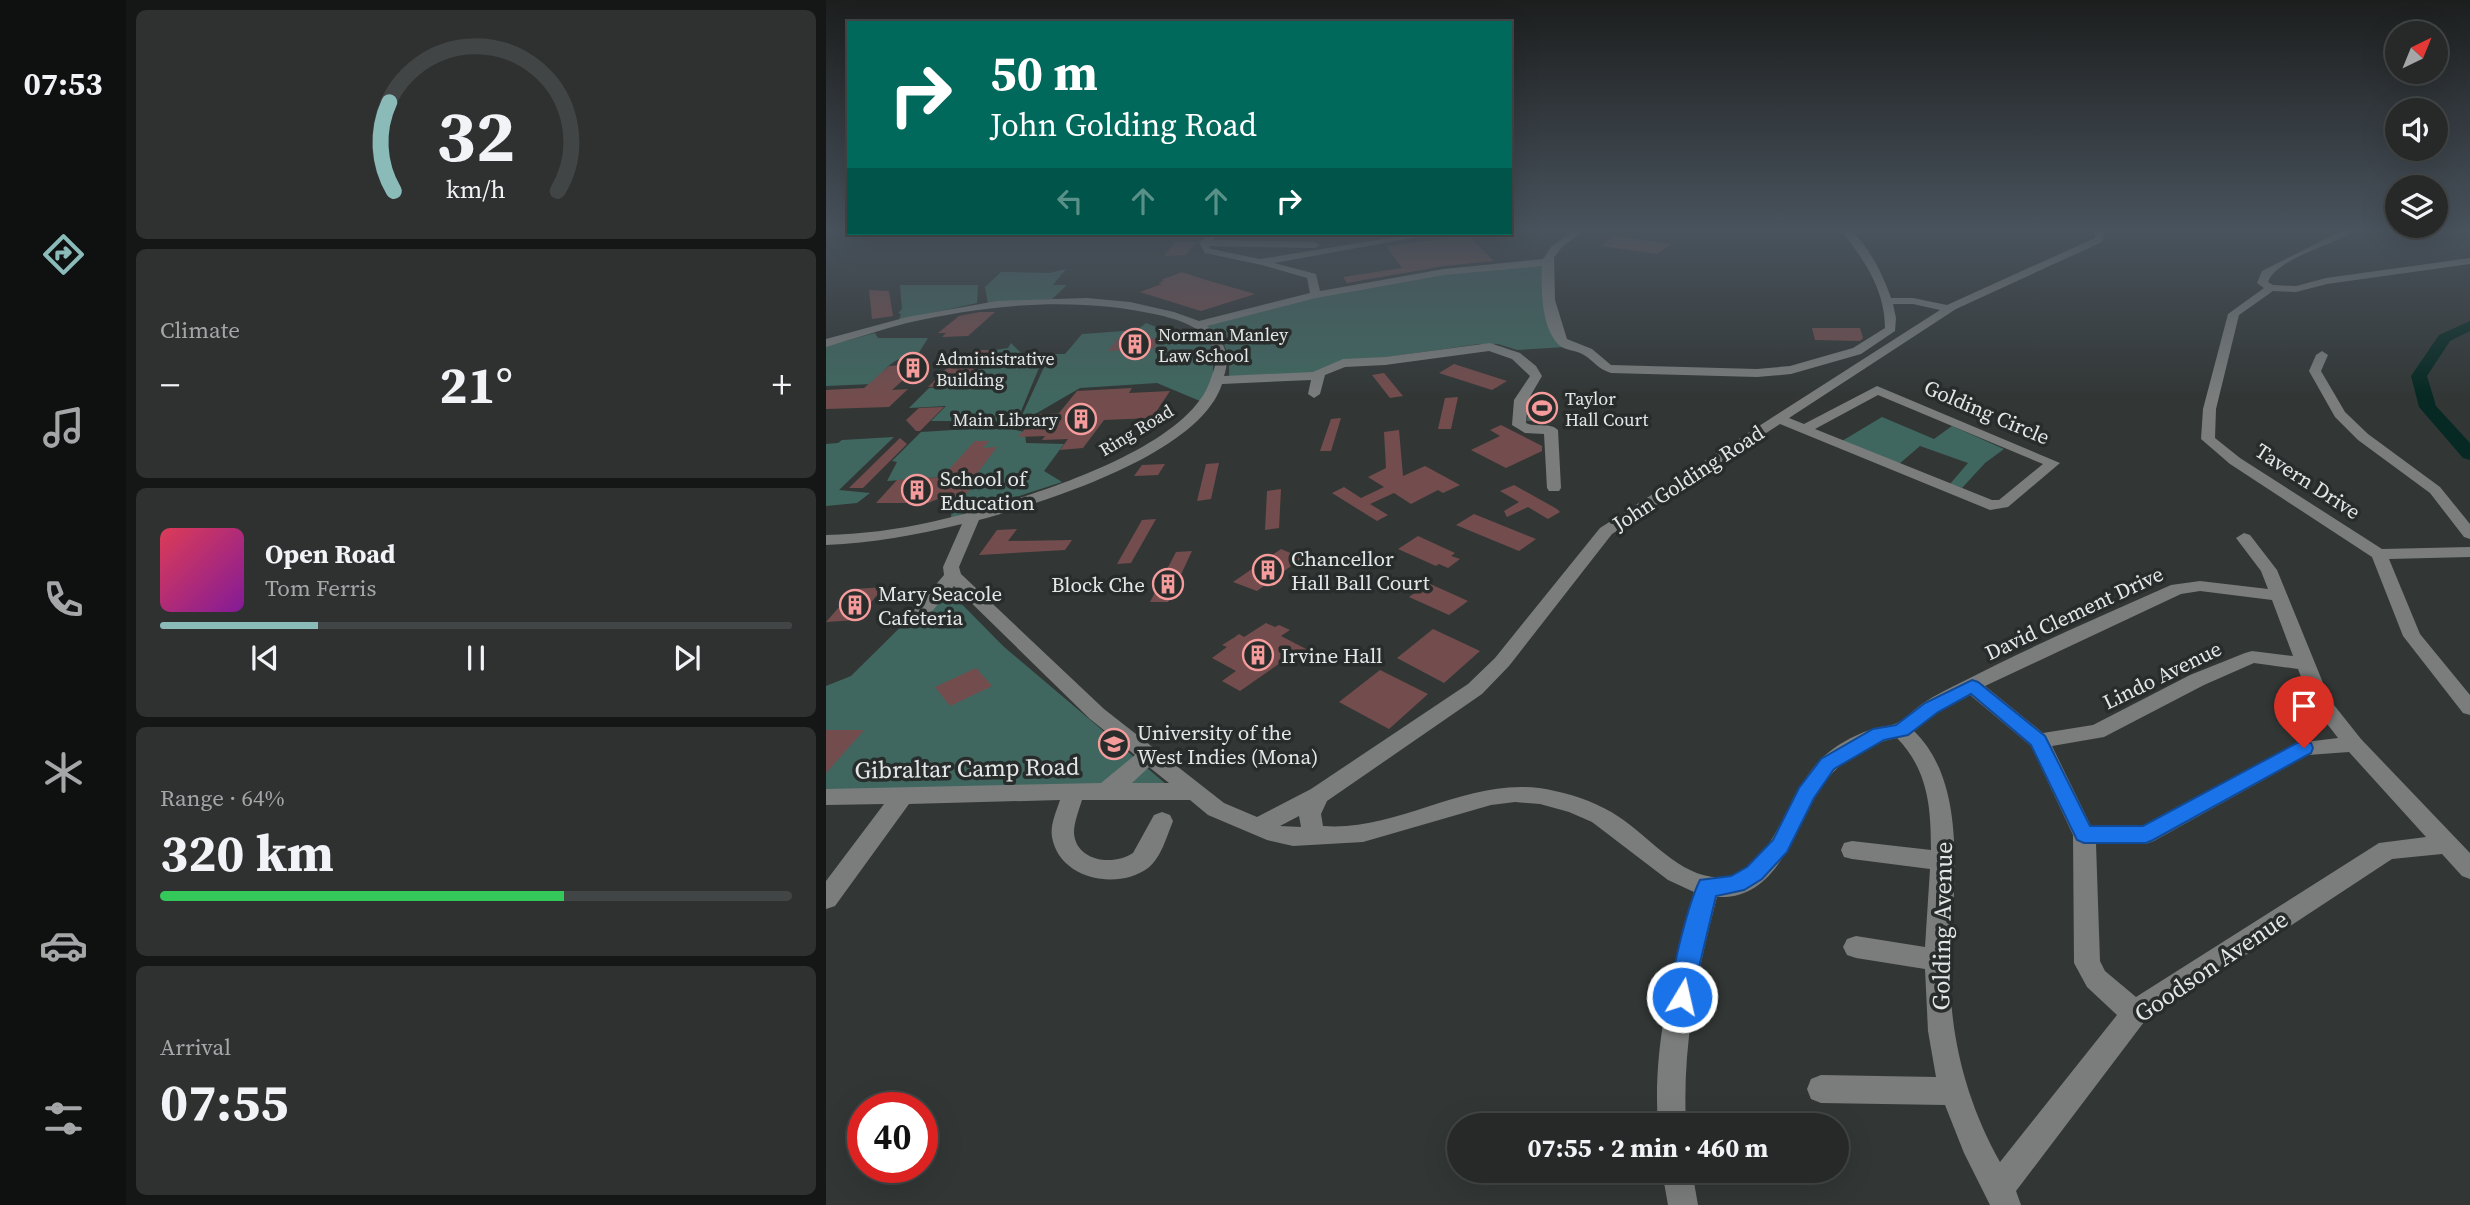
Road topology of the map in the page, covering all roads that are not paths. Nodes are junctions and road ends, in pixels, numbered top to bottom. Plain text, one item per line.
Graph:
1 (1314, 284) edge
2 (1376, 284) edge
3 (1548, 284) edge
4 (1880, 284) edge
5 (2003, 284) edge
6 (2264, 284) edge
7 (2314, 284) edge
8 (2271, 288) junction
9 (1316, 295) junction
10 (1887, 303) junction
11 (1945, 311) junction
12 (1199, 325) junction
13 (826, 343) edge
14 (2322, 355) dead end
15 (1318, 376) junction
16 (1219, 380) junction
17 (1314, 394) dead end
18 (1779, 419) junction
19 (1805, 429) junction
20 (1554, 488) dead end
21 (972, 518) junction
22 (2470, 534) edge
23 (2244, 538) dead end
24 (826, 540) edge
25 (2470, 552) edge
26 (2379, 554) junction
27 (953, 576) junction
28 (2280, 596) junction
29 (915, 620) dead end
30 (2305, 664) junction
31 (1972, 686) junction
32 (2470, 708) edge
33 (1901, 730) junction
34 (2039, 741) junction
35 (2354, 744) junction
36 (1152, 759) junction
37 (1073, 791) junction
38 (1115, 791) junction
39 (1194, 792) junction
40 (1319, 795) junction
41 (902, 796) junction
42 (826, 797) edge
43 (1162, 821) dead end
44 (1258, 827) junction
45 (1315, 834) junction
46 (2084, 835) junction
47 (2446, 844) junction
48 (1852, 850) dead end
49 (1941, 861) junction
50 (2470, 869) edge
51 (1708, 886) junction
52 (826, 899) edge
53 (1856, 947) dead end
54 (1937, 960) junction
55 (2135, 1013) junction
56 (1821, 1089) dead end
57 (1954, 1091) junction
58 (1671, 1113) edge
59 (1679, 1183) edge
60 (2002, 1197) edge
61 (1683, 1205) edge

1 - 9 street
2 - 9 street
3 - 10 street
4 - 10 street
5 - 11 street, John Golding Road
6 - 8 street
7 - 8 street
8 - 26 street, Tavern Drive
9 - 12 street
10 - 11 street
11 - 18 street, John Golding Road
12 - 13 street
12 - 16 street
14 - 22 street
15 - 16 street
15 - 17 street
15 - 20 street
16 - 21 street, Ring Road
18 - 19 street, Golding Circle
18 - 40 street, John Golding Road
19 - 19 street, Golding Circle
21 - 24 street, Ring Road
21 - 27 street
23 - 28 street
25 - 26 street
26 - 32 street
27 - 29 street
27 - 36 street
28 - 30 street
28 - 31 street, David Clement Drive
30 - 34 street, Lindo Avenue
30 - 35 street
31 - 33 street, David Clement Drive
31 - 34 street
33 - 49 street, Golding Avenue
33 - 51 street
34 - 46 street
35 - 46 street
35 - 47 street
36 - 38 street
36 - 39 street
37 - 38 street, Gibraltar Camp Road
37 - 41 street, Gibraltar Camp Road
37 - 43 street
38 - 39 street, Gibraltar Camp Road
39 - 44 street
40 - 44 street, John Golding Road
40 - 45 street
41 - 42 street, Gibraltar Camp Road
41 - 52 street
44 - 45 street
45 - 51 street
46 - 55 street
47 - 50 street
47 - 55 street, Goodson Avenue
48 - 49 street
49 - 54 street, Golding Avenue
51 - 58 street
53 - 54 street
54 - 57 street, Golding Avenue
55 - 60 street, Goodson Avenue
56 - 57 street
57 - 60 street, Golding Avenue
59 - 61 street

